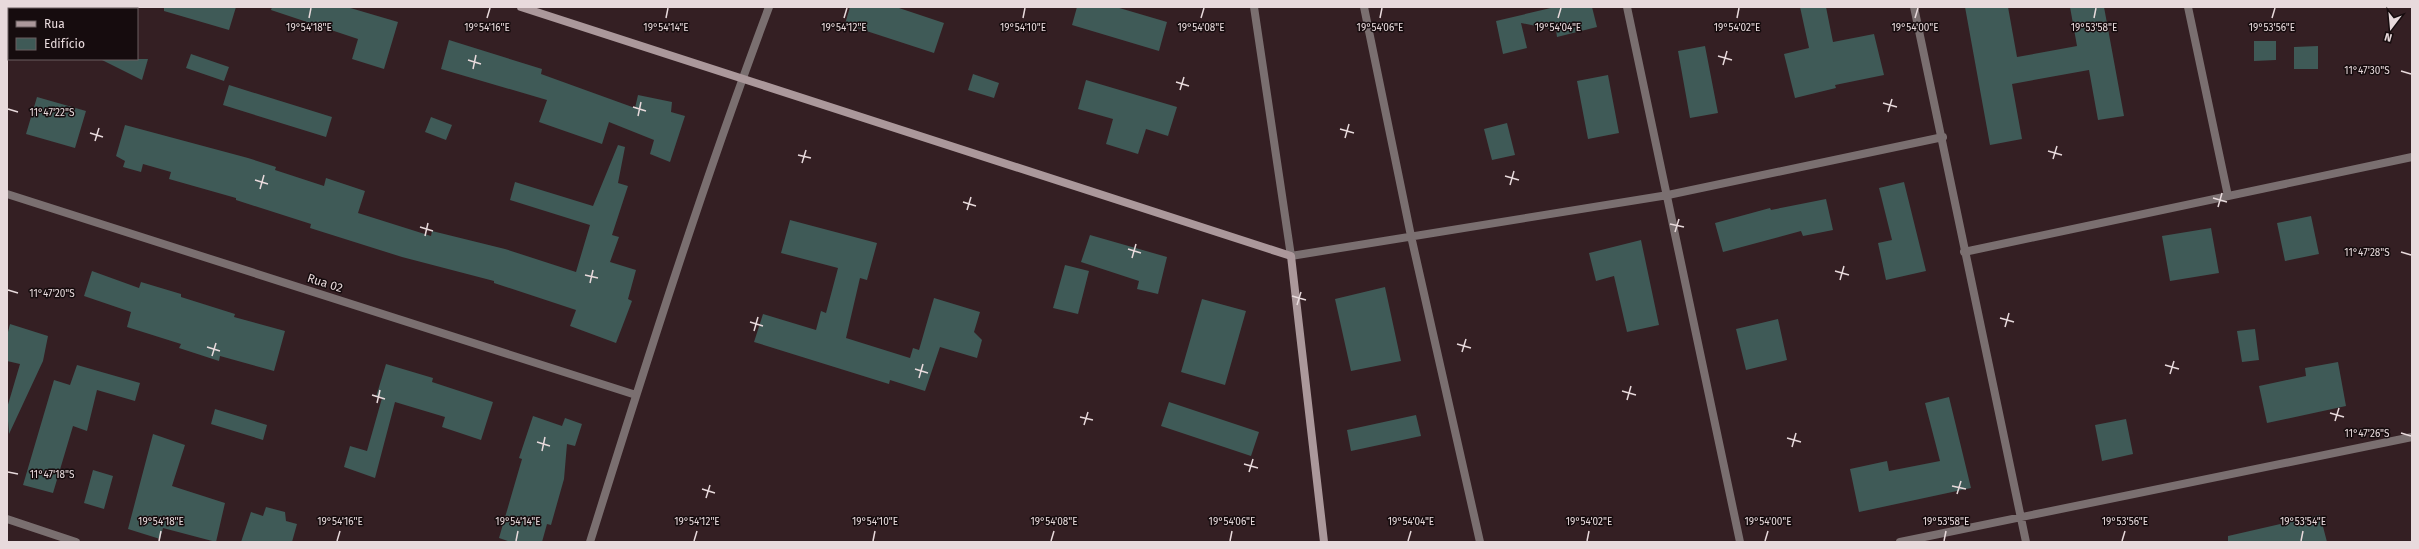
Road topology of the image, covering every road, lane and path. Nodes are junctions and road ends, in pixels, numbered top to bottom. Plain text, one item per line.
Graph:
1 (521, 7) edge
2 (770, 7) edge
3 (1254, 7) edge
4 (1364, 7) edge
5 (1627, 7) edge
6 (1914, 7) edge
7 (2188, 7) edge
8 (742, 78) junction
9 (1943, 137) junction
10 (2412, 157) edge
11 (7, 194) edge
12 (1668, 195) junction
13 (2228, 196) junction
14 (1411, 236) junction
15 (1964, 252) junction
16 (1291, 256) junction
17 (636, 395) junction
18 (2412, 437) edge
19 (2020, 516) junction
20 (7, 519) edge
21 (76, 542) edge
22 (590, 542) edge
23 (1324, 542) edge
24 (1480, 542) edge
25 (1740, 542) edge
26 (1900, 542) edge
27 (2026, 542) edge

1 - 8 street
2 - 8 street
3 - 16 street
4 - 14 street
5 - 12 street
6 - 9 street
7 - 13 street
8 - 16 street
8 - 17 street
9 - 12 street
9 - 15 street
10 - 13 street
11 - 17 street, Rua 02
12 - 14 street
12 - 25 street
13 - 15 street
14 - 16 street
14 - 24 street
15 - 19 street
16 - 23 street
17 - 22 street
18 - 19 street
19 - 26 street
19 - 27 street
20 - 21 street

